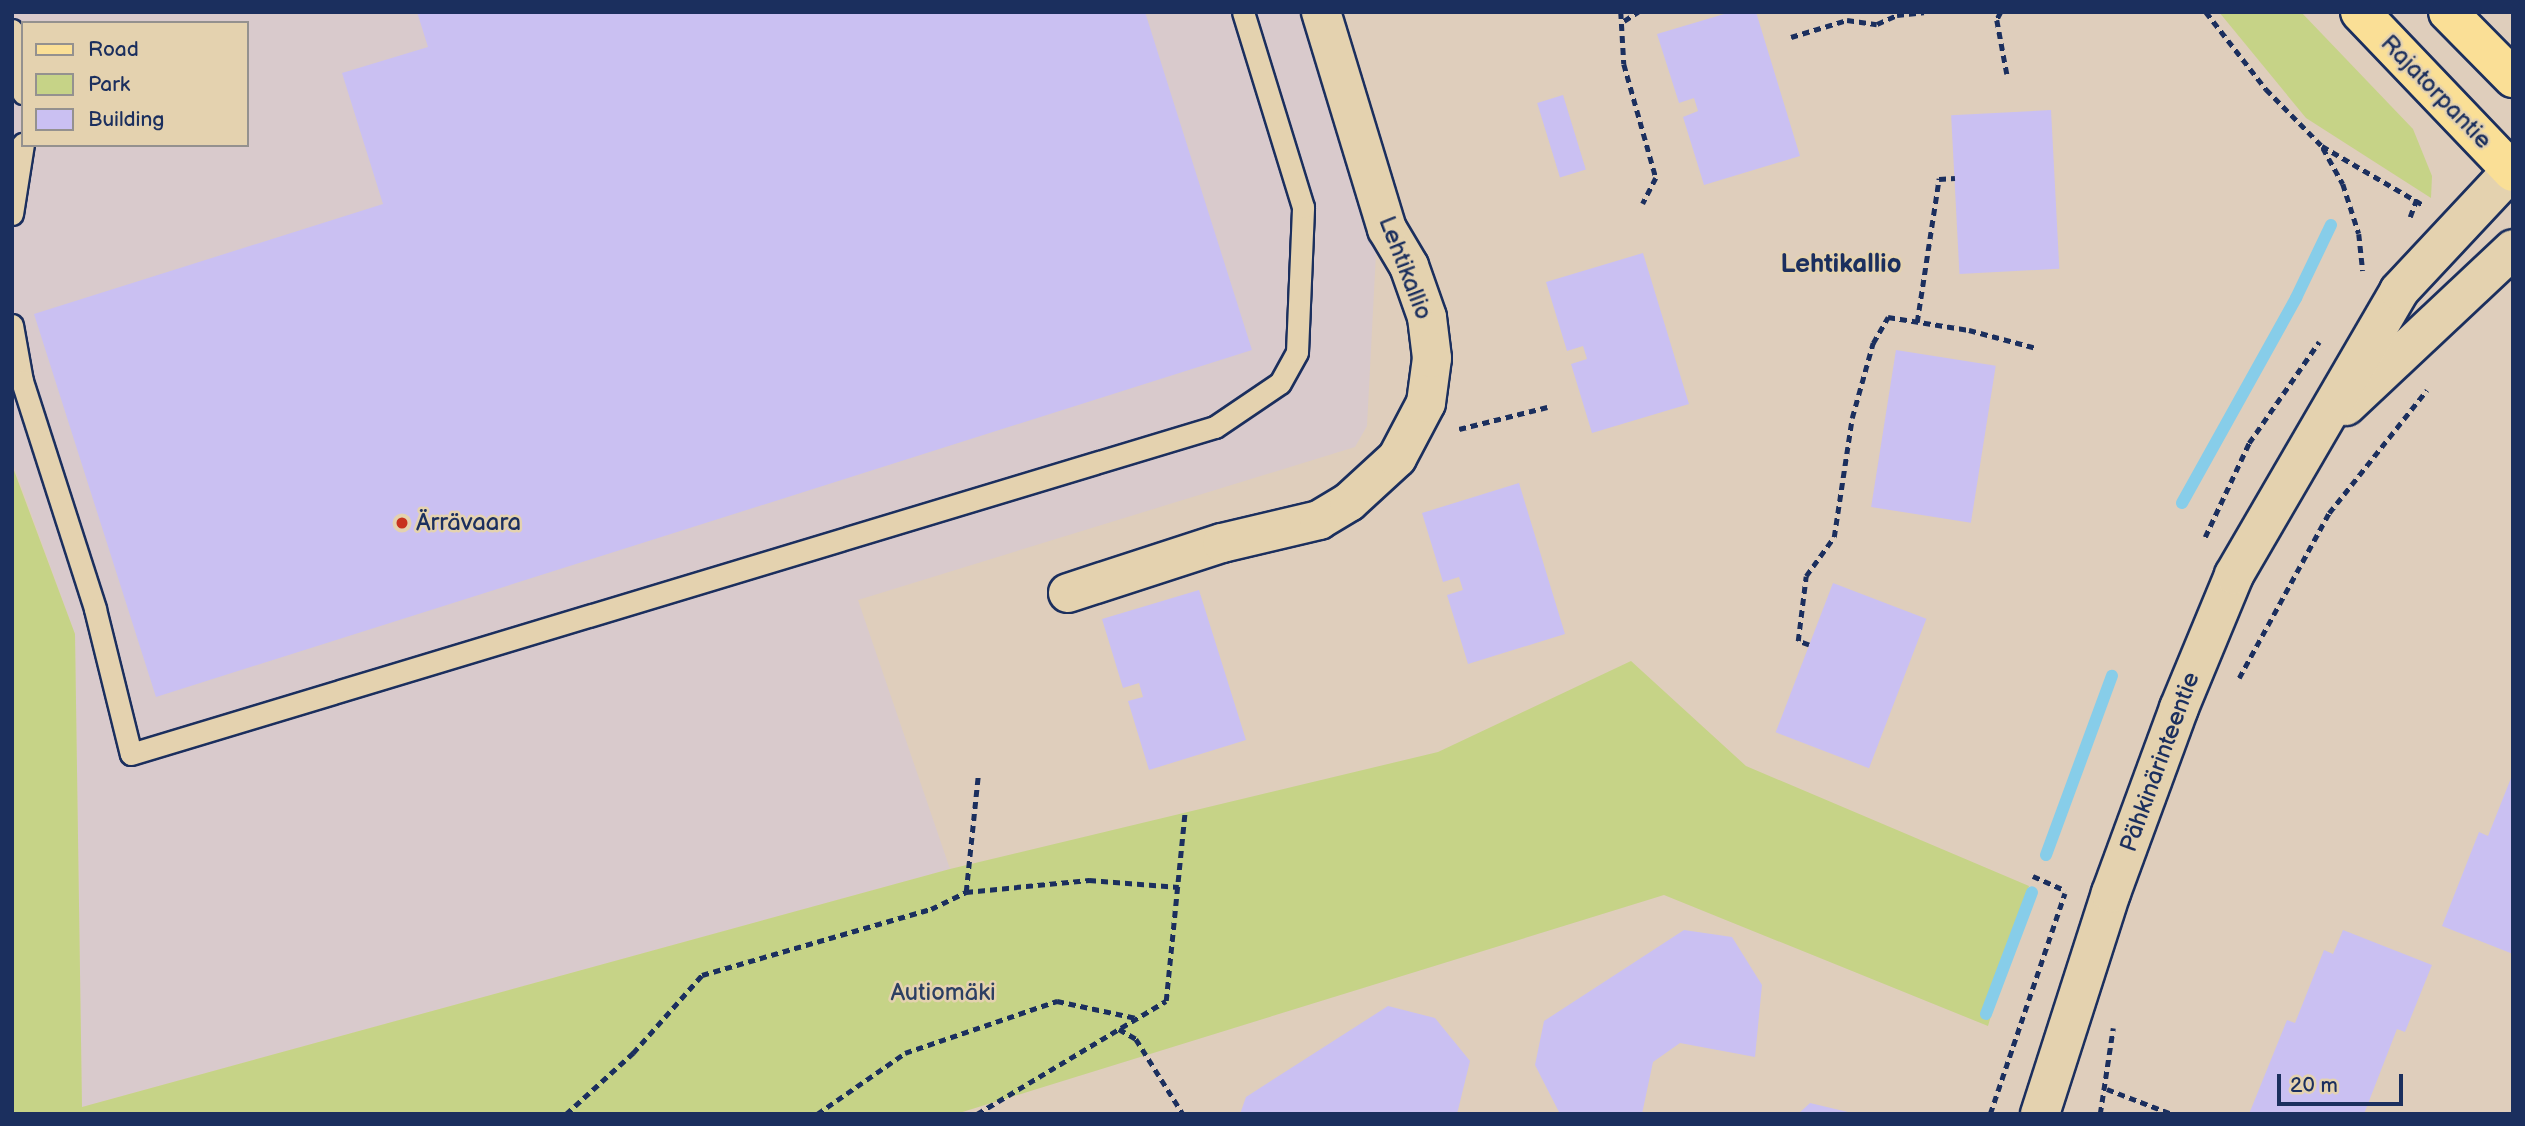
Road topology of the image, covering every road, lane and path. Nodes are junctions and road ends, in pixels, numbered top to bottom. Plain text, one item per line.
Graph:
1 (1243, 12) edge
2 (1321, 12) edge
3 (1621, 12) edge
4 (1638, 12) edge
5 (1924, 12) edge
6 (2206, 12) edge
7 (2360, 12) edge
8 (2448, 12) edge
9 (1999, 13) edge
10 (1624, 21) junction
11 (13, 33) edge
12 (1791, 37) dead end
13 (2007, 74) dead end
14 (2513, 78) edge
15 (21, 81) edge
16 (2322, 146) junction
17 (23, 147) edge
18 (2512, 170) edge
19 (1955, 178) dead end
20 (1643, 204) dead end
21 (12, 214) edge
22 (2452, 231) junction
23 (2513, 249) edge
24 (2365, 286) dead end
25 (1917, 322) junction
26 (12, 325) edge
27 (2036, 348) dead end
28 (2432, 384) dead end
29 (1547, 407) dead end
30 (2320, 428) junction
31 (1413, 431) junction
32 (1068, 593) dead end
33 (1809, 645) dead end
34 (2232, 691) dead end
35 (978, 776) dead end
36 (1185, 813) dead end
37 (2033, 876) dead end
38 (1179, 887) junction
39 (2066, 891) dead end
40 (965, 892) junction
41 (2114, 1016) dead end
42 (1137, 1018) junction
43 (1119, 1029) junction
44 (2107, 1089) junction
45 (566, 1114) edge
46 (817, 1114) edge
47 (977, 1114) edge
48 (1183, 1114) edge
49 (2040, 1114) edge
50 (2100, 1114) edge
51 (2172, 1114) edge

1 - 26 lane
2 - 31 street, Lehtikallio
3 - 10 path
4 - 10 path
5 - 12 path
6 - 16 path
7 - 18 main road, Rajatorpantie
8 - 14 main road
9 - 13 path
10 - 20 path
11 - 15 lane
16 - 22 path
16 - 24 path
17 - 21 lane
18 - 22 street, Pähkinärinteentie
19 - 25 path
22 - 30 street, Pähkinärinteentie
23 - 30 street, Pähkinärinteentie
25 - 27 path
25 - 33 path
28 - 34 path
29 - 31 path
30 - 49 street, Pähkinärinteentie
31 - 32 street, Lehtikallio
35 - 40 path
36 - 38 path
37 - 39 path
38 - 40 path
38 - 42 path
40 - 45 path
41 - 44 path
42 - 43 path
42 - 46 path
43 - 47 path
43 - 48 path
44 - 50 path
44 - 51 path

